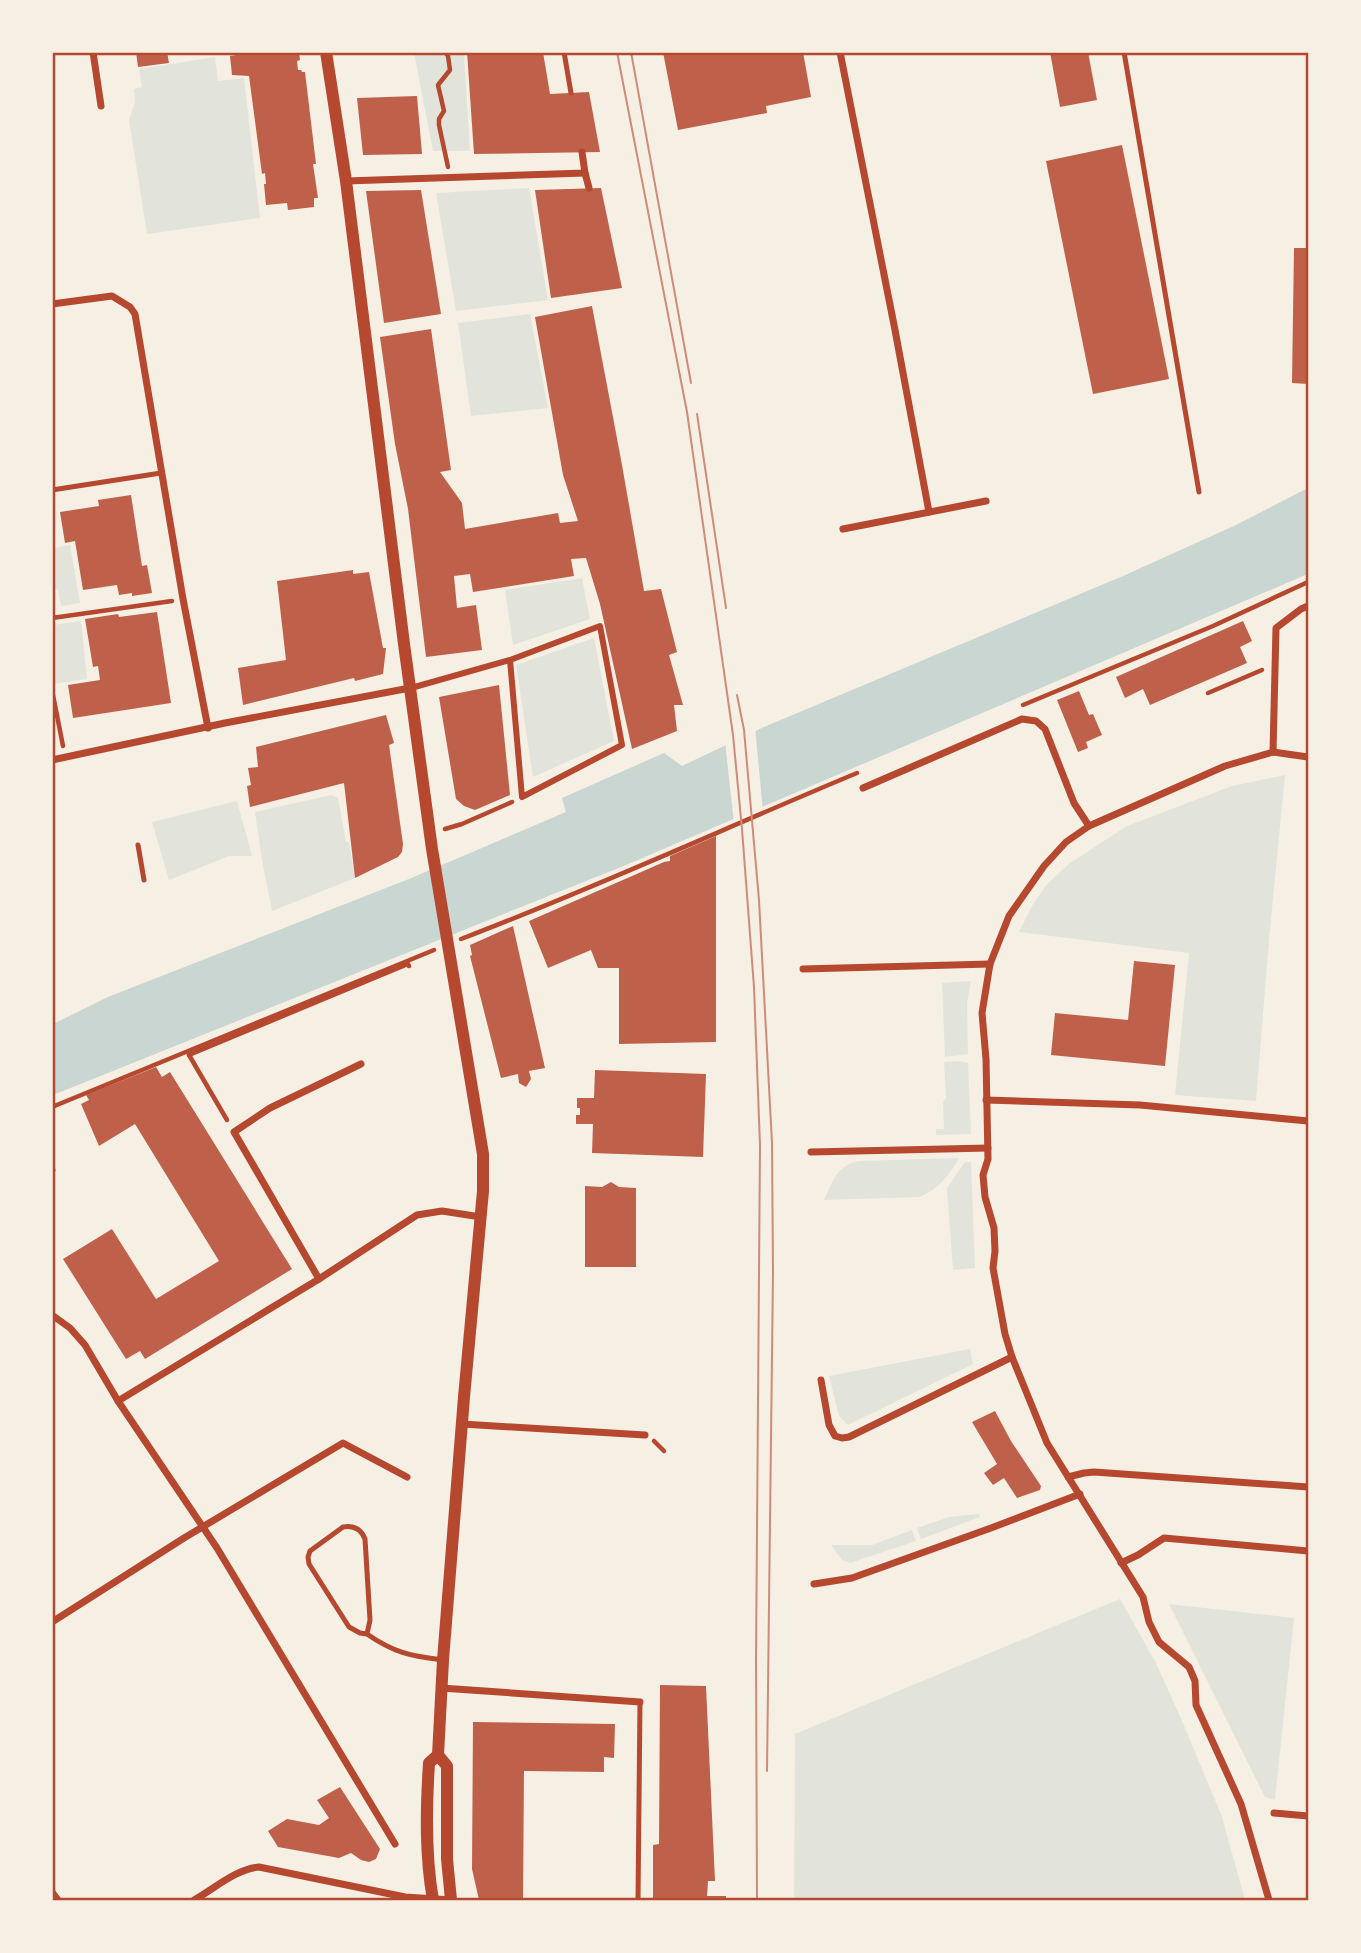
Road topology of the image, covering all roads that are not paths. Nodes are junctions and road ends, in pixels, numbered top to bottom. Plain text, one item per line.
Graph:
1 (93, 52) edge
2 (326, 52) edge
3 (564, 52) edge
4 (840, 52) edge
5 (1124, 52) edge
6 (571, 93) dead end
7 (101, 106) dead end
8 (582, 152) dead end
9 (585, 173) junction
10 (346, 181) junction
11 (589, 188) dead end
12 (52, 304) edge
13 (161, 473) junction
14 (52, 490) edge
15 (1199, 492) dead end
16 (986, 501) dead end
17 (929, 512) junction
18 (843, 529) dead end
19 (1308, 606) edge
20 (510, 660) junction
21 (411, 688) junction
22 (208, 728) junction
23 (1273, 752) junction
24 (1308, 757) edge
25 (52, 761) edge
26 (863, 788) dead end
27 (1089, 826) junction
28 (138, 845) dead end
29 (144, 880) dead end
30 (990, 964) junction
31 (803, 969) dead end
32 (361, 1064) dead end
33 (986, 1100) junction
34 (1308, 1121) edge
35 (988, 1148) junction
36 (811, 1152) dead end
37 (481, 1217) junction
38 (319, 1279) junction
39 (52, 1315) edge
40 (1013, 1357) junction
41 (821, 1380) dead end
42 (118, 1401) junction
43 (462, 1424) junction
44 (645, 1435) dead end
45 (407, 1477) dead end
46 (1068, 1477) junction
47 (1308, 1487) edge
48 (1080, 1494) junction
49 (203, 1527) junction
50 (1308, 1551) edge
51 (1121, 1563) junction
52 (814, 1584) dead end
53 (52, 1622) edge
54 (368, 1633) junction
55 (443, 1660) junction
56 (442, 1688) junction
57 (640, 1702) joint
58 (438, 1755) junction
59 (1274, 1813) dead end
60 (1308, 1816) edge
61 (395, 1844) dead end
62 (52, 1892) edge
63 (58, 1900) edge
64 (194, 1900) edge
65 (433, 1900) edge
66 (451, 1900) edge
67 (638, 1900) edge
68 (1269, 1900) edge

1 - 7 street
2 - 10 street
3 - 6 lane
4 - 17 street
5 - 15 lane
8 - 9 street
9 - 10 street
9 - 11 street
10 - 21 street
12 - 13 street
13 - 14 lane
13 - 22 street
16 - 17 street
17 - 18 street
19 - 23 street
20 - 20 street
20 - 21 street
21 - 22 street
21 - 37 street
22 - 25 street
23 - 24 street
23 - 27 street
26 - 27 street
27 - 30 street
28 - 29 lane
30 - 31 street
30 - 33 street
32 - 38 street
33 - 34 street
33 - 35 street
35 - 36 street
35 - 40 street
37 - 38 street
37 - 43 street
38 - 42 street
39 - 42 street
40 - 41 street
40 - 46 street
42 - 49 street
43 - 44 street
43 - 55 street
45 - 49 street
46 - 47 street
46 - 48 street
48 - 51 street
48 - 52 street
49 - 53 street
49 - 61 street
50 - 51 street
51 - 68 street
54 - 54 lane
54 - 55 lane
55 - 56 street
56 - 57 street
56 - 58 street
57 - 67 lane
58 - 65 street
58 - 66 street
59 - 60 street
62 - 63 street
64 - 65 street
65 - 66 street

